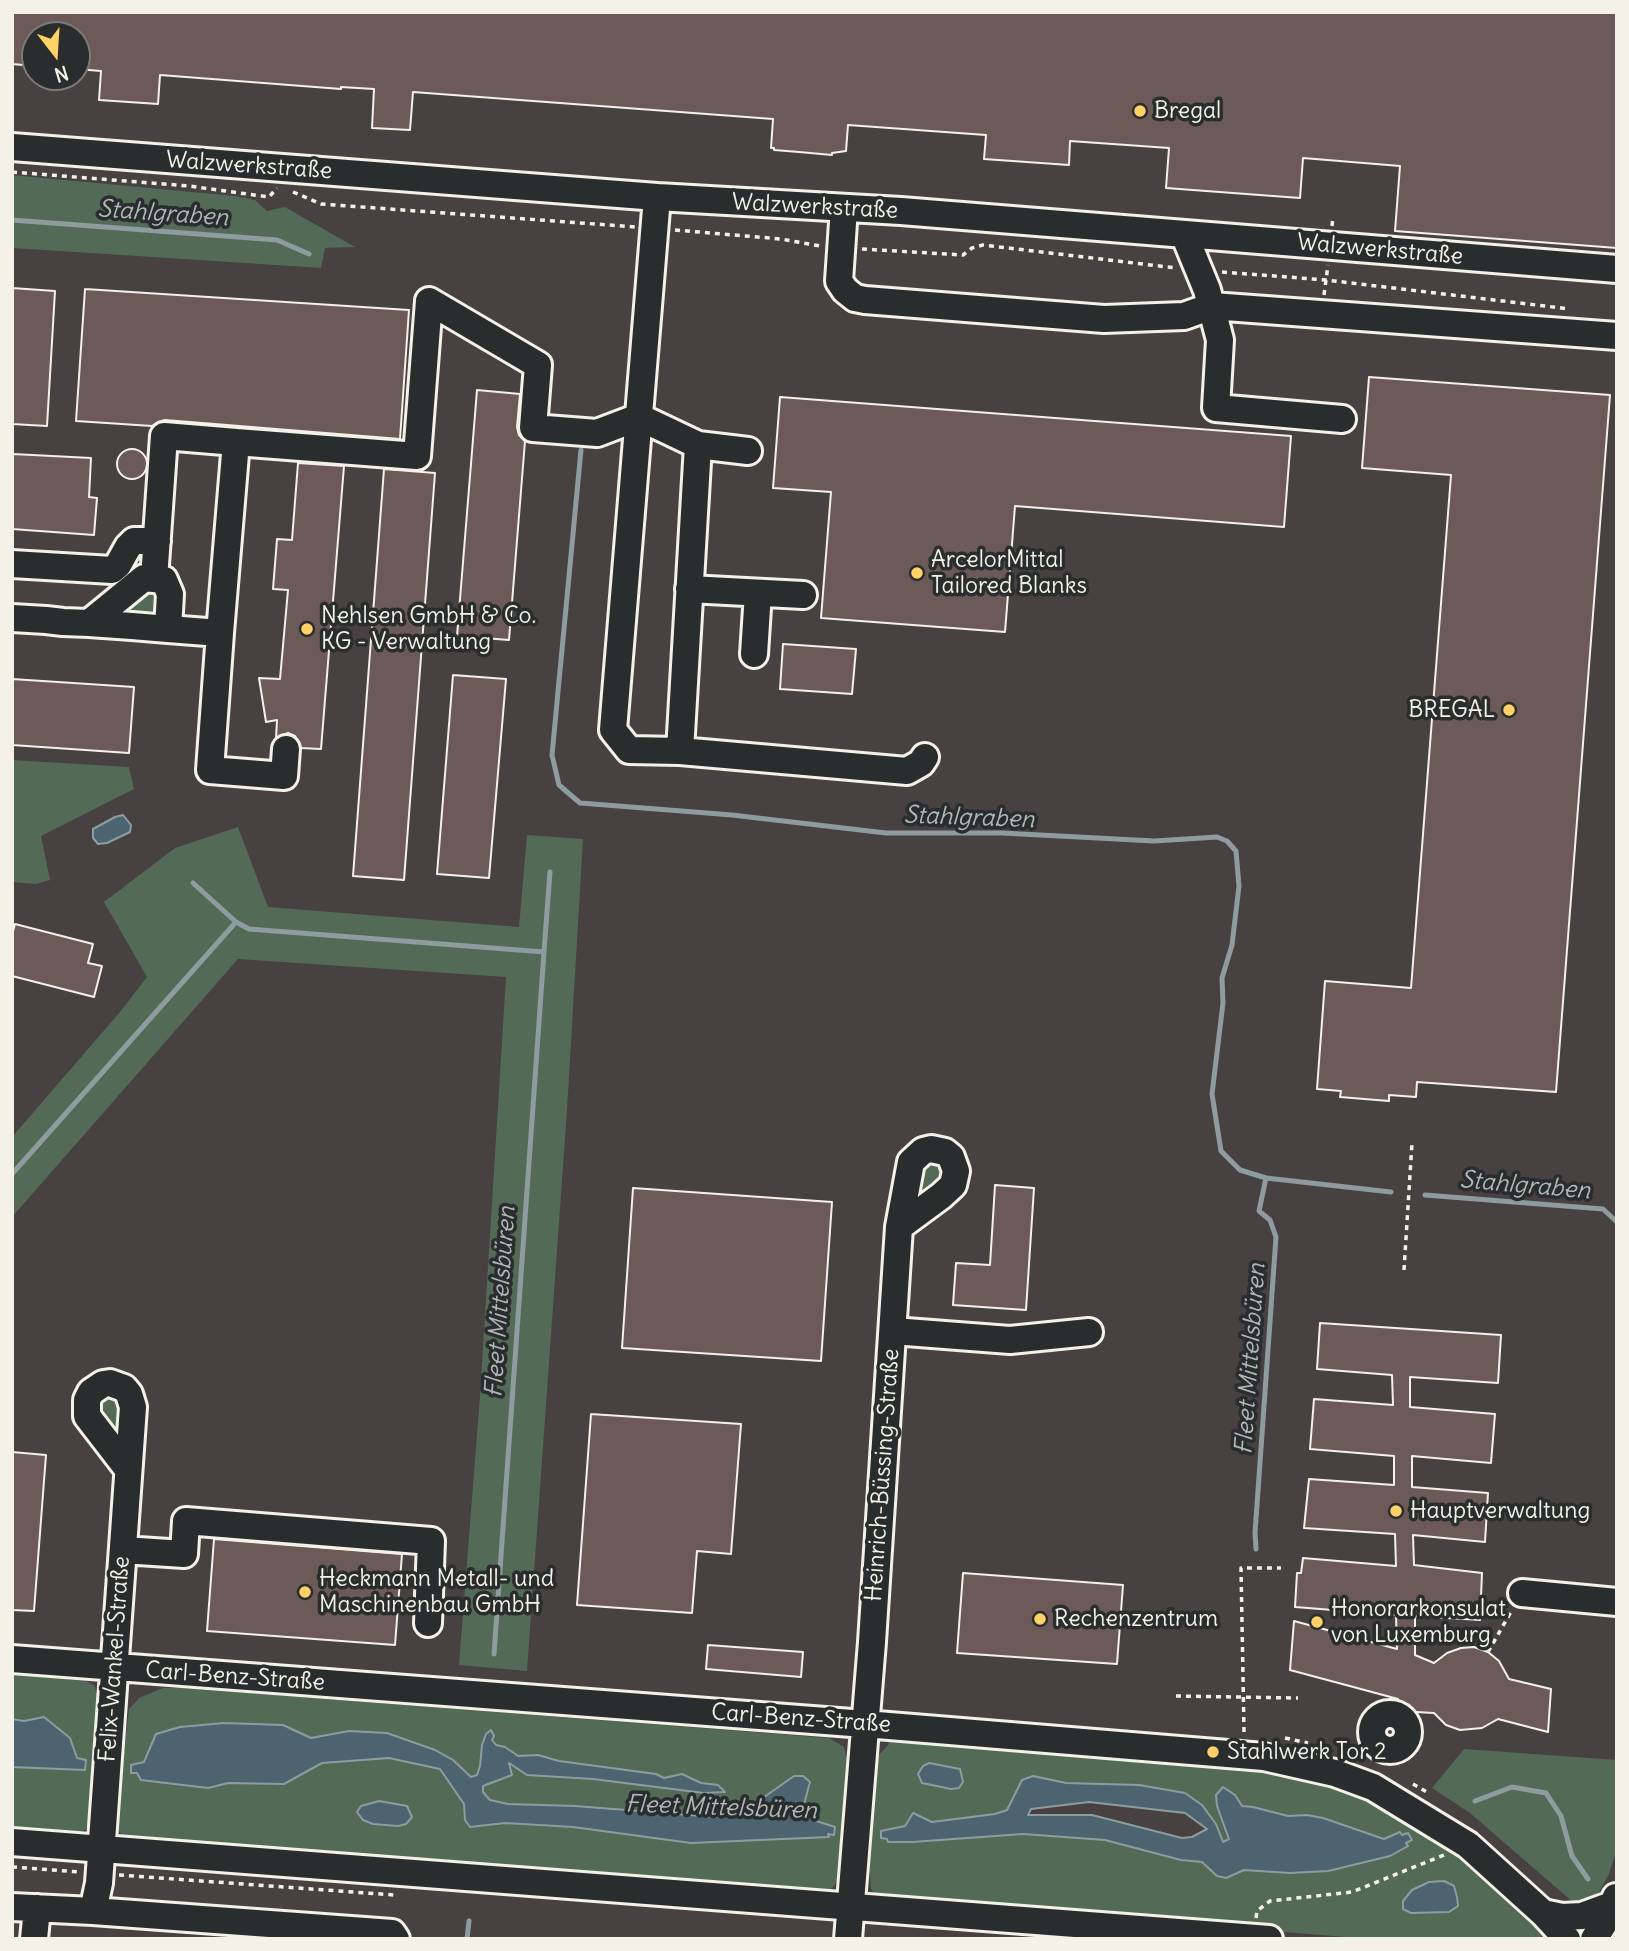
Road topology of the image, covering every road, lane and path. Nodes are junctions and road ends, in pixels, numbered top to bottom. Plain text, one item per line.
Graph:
1 (12, 148) edge
2 (12, 172) edge
3 (279, 186) dead end
4 (289, 190) dead end
5 (657, 197) junction
6 (844, 208) junction
7 (653, 229) junction
8 (1184, 234) junction
9 (840, 248) junction
10 (1617, 269) edge
11 (1200, 270) junction
12 (1212, 306) junction
13 (1577, 310) dead end
14 (1617, 336) edge
15 (639, 417) junction
16 (1342, 419) dead end
17 (236, 442) junction
18 (698, 445) junction
19 (748, 451) dead end
20 (157, 541) junction
21 (12, 564) edge
22 (154, 579) junction
23 (689, 589) junction
24 (758, 593) junction
25 (803, 595) dead end
26 (12, 618) edge
27 (89, 624) junction
28 (168, 629) junction
29 (220, 633) junction
30 (754, 654) dead end
31 (286, 748) dead end
32 (680, 751) junction
33 (925, 757) dead end
34 (1412, 1143) dead end
35 (899, 1227) dead end
36 (1404, 1270) dead end
37 (893, 1331) junction
38 (1089, 1332) dead end
39 (127, 1468) dead end
40 (123, 1550) junction
41 (1281, 1569) dead end
42 (1522, 1593) joint
43 (1617, 1602) edge
44 (428, 1623) dead end
45 (1488, 1652) dead end
46 (12, 1660) edge
47 (115, 1668) junction
48 (1176, 1696) dead end
49 (1243, 1696) junction
50 (1298, 1698) dead end
51 (865, 1724) junction
52 (1244, 1732) dead end
53 (1387, 1749) dead end
54 (1373, 1787) junction
55 (12, 1842) edge
56 (1468, 1845) junction
57 (100, 1862) junction
58 (12, 1867) edge
59 (395, 1895) dead end
60 (850, 1907) junction
61 (1615, 1907) edge
62 (24, 1908) edge
63 (93, 1911) junction
64 (1543, 1913) junction
65 (1261, 1938) edge
66 (34, 1939) edge
67 (396, 1939) edge
68 (848, 1939) edge
69 (1567, 1939) edge
70 (1594, 1939) edge
71 (1614, 1939) edge

1 - 5 street, Walzwerkstraße
2 - 3 path
4 - 7 path
5 - 6 street, Walzwerkstraße
5 - 7 street
6 - 8 street, Walzwerkstraße
6 - 9 street
7 - 9 path
7 - 15 street
8 - 10 street, Walzwerkstraße
8 - 11 street
9 - 11 path
9 - 12 street
11 - 12 street
11 - 13 path
12 - 14 street
12 - 16 street
15 - 17 street
15 - 18 street
15 - 32 street
17 - 20 street
17 - 29 street
18 - 19 street
18 - 23 street
20 - 21 street
20 - 22 street
22 - 27 street
22 - 28 street
23 - 24 street
23 - 32 street
24 - 25 street
24 - 30 street
26 - 27 street
27 - 28 street
28 - 29 street
29 - 31 street
32 - 33 street
34 - 36 path
35 - 37 street, Heinrich-Büssing-Straße
37 - 38 street
37 - 51 street, Heinrich-Büssing-Straße
39 - 40 street, Felix-Wankel-Straße
40 - 44 street
40 - 47 street, Felix-Wankel-Straße
41 - 49 path
42 - 43 street
42 - 45 path
46 - 47 street, Carl-Benz-Straße
47 - 51 street, Carl-Benz-Straße
47 - 57 street, Felix-Wankel-Straße
48 - 49 path
49 - 50 path
49 - 52 path
51 - 54 street, Carl-Benz-Straße
51 - 60 street, Heinrich-Büssing-Straße
53 - 54 street
54 - 56 street, Carl-Benz-Straße
55 - 57 street
56 - 64 street, Carl-Benz-Straße
56 - 65 path
57 - 58 path
57 - 59 path
57 - 60 street
57 - 63 street, Felix-Wankel-Straße
60 - 65 street
60 - 68 street, Heinrich-Büssing-Straße
61 - 64 street
61 - 70 street
61 - 71 street
62 - 63 street
62 - 66 street
63 - 67 street
64 - 69 street, Carl-Benz-Straße

